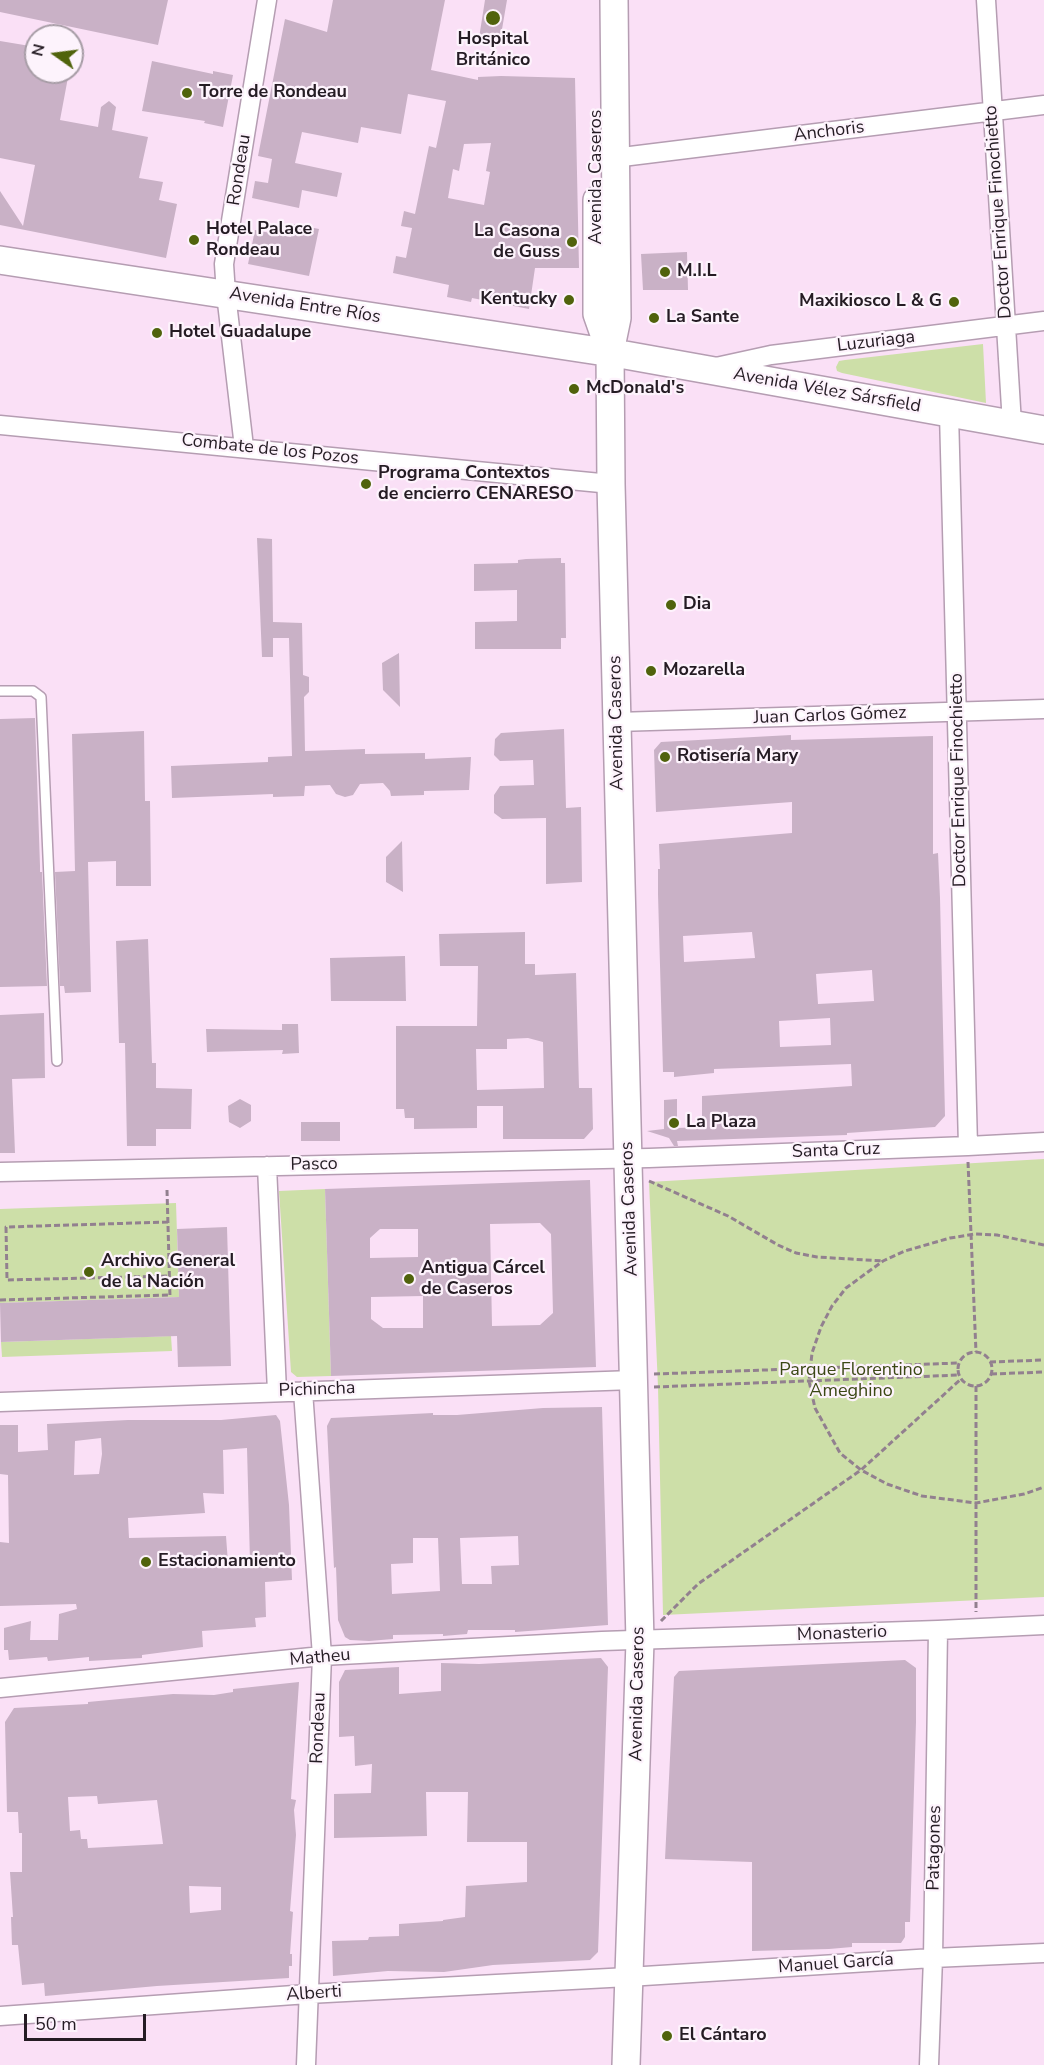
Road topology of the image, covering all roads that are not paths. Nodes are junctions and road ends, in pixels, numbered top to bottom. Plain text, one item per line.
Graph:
1 (267, 0) edge
2 (596, 0) edge
3 (614, 0) edge
4 (986, 0) edge
5 (1044, 105) edge
6 (993, 112) junction
7 (614, 158) junction
8 (0, 260) edge
9 (226, 294) junction
10 (1044, 321) edge
11 (1007, 326) junction
12 (610, 352) junction
13 (708, 369) junction
14 (949, 413) junction
15 (1012, 424) junction
16 (0, 425) edge
17 (1044, 430) edge
18 (244, 447) junction
19 (611, 484) junction
20 (0, 691) edge
21 (1044, 710) edge
22 (957, 712) junction
23 (617, 722) junction
24 (57, 1061) dead end
25 (1044, 1142) edge
26 (968, 1146) junction
27 (639, 1158) junction
28 (267, 1166) junction
29 (0, 1172) edge
30 (634, 1381) junction
31 (303, 1391) junction
32 (277, 1392) junction
33 (0, 1402) edge
34 (1044, 1625) edge
35 (938, 1630) junction
36 (640, 1641) junction
37 (322, 1656) junction
38 (0, 1688) edge
39 (1044, 1953) edge
40 (933, 1958) junction
41 (628, 1977) junction
42 (308, 1994) junction
43 (0, 2016) edge
44 (306, 2065) edge
45 (626, 2065) edge
46 (929, 2065) edge

1 - 9 street, Rondeau
2 - 12 main road, Avenida Caseros
3 - 7 main road, Avenida Caseros
4 - 6 street, Doctor Enrique Finochietto
5 - 6 street, Anchoris
6 - 7 street, Anchoris
6 - 11 street, Doctor Enrique Finochietto
7 - 12 main road, Avenida Caseros
8 - 9 main road, Avenida Entre Ríos
9 - 12 main road, Avenida Entre Ríos
9 - 18 street, Rondeau
10 - 11 street, Luzuriaga
11 - 13 street, Luzuriaga
11 - 15 street, Doctor Enrique Finochietto
12 - 13 main road, Avenida Vélez Sársfield
12 - 19 main road, Avenida Caseros
13 - 14 main road, Avenida Vélez Sársfield
14 - 15 main road, Avenida Vélez Sársfield
14 - 22 street, Doctor Enrique Finochietto
15 - 17 main road, Avenida Vélez Sársfield
16 - 18 street, Combate de los Pozos
18 - 19 street, Combate de los Pozos
19 - 23 main road, Avenida Caseros
20 - 24 lane
21 - 22 street, Juan Carlos Gómez
22 - 23 street, Juan Carlos Gómez
22 - 26 street, Doctor Enrique Finochietto
23 - 27 main road, Avenida Caseros
25 - 26 street, Santa Cruz
26 - 27 street, Santa Cruz
27 - 28 street, Pasco
27 - 30 main road, Avenida Caseros
28 - 29 street, Pasco
28 - 32 street
30 - 31 street, Pichincha
30 - 36 main road, Avenida Caseros
31 - 32 street, Pichincha
31 - 37 street, Rondeau
32 - 33 street, Pichincha
34 - 35 street, Monasterio
35 - 36 street, Monasterio
35 - 40 street, Patagones
36 - 37 street, Matheu
36 - 41 main road, Avenida Caseros
37 - 38 street, Matheu
37 - 42 street, Rondeau
39 - 40 street, Manuel García
40 - 41 street, Manuel García
40 - 46 street, Patagones
41 - 42 street, Alberti
41 - 45 main road, Avenida Caseros
42 - 43 street, Alberti
42 - 44 street, Rondeau

